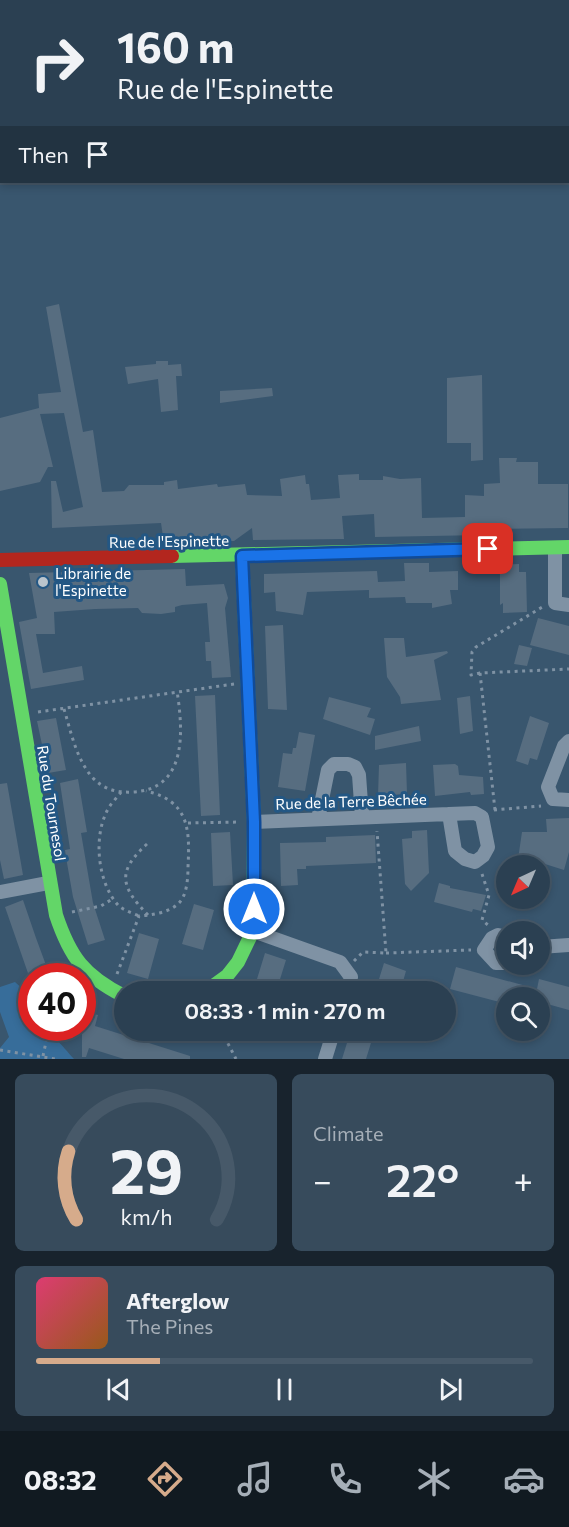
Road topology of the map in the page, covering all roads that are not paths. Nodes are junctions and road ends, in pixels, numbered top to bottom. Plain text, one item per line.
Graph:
1 (562, 548) edge
2 (242, 556) junction
3 (0, 560) edge
4 (0, 584) edge
5 (562, 604) edge
6 (569, 741) edge
7 (569, 800) edge
8 (449, 814) junction
9 (362, 817) junction
10 (318, 819) junction
11 (254, 822) junction
12 (48, 883) junction
13 (0, 892) edge
14 (253, 931) junction
15 (496, 936) edge
16 (569, 945) edge
17 (550, 946) edge
18 (496, 963) edge
19 (218, 981) edge
20 (350, 981) edge
21 (114, 991) edge
22 (331, 1041) edge
23 (326, 1059) edge

1 - 2 street, Rue de l'Espinette
1 - 5 street, Rue de l'Espinette
2 - 3 street, Rue de l'Espinette
2 - 11 street
4 - 12 street, Rue du Tournesol
6 - 7 street
8 - 8 street, Rue de la Terre Bêchée
8 - 9 street, Rue de la Terre Bêchée
9 - 10 street, Rue de la Terre Bêchée
9 - 10 street
10 - 11 street, Rue de la Terre Bêchée
11 - 14 street
12 - 13 street
12 - 21 street, Rue du Tournesol
14 - 19 street
14 - 20 street
15 - 18 street
16 - 17 street
22 - 23 street

